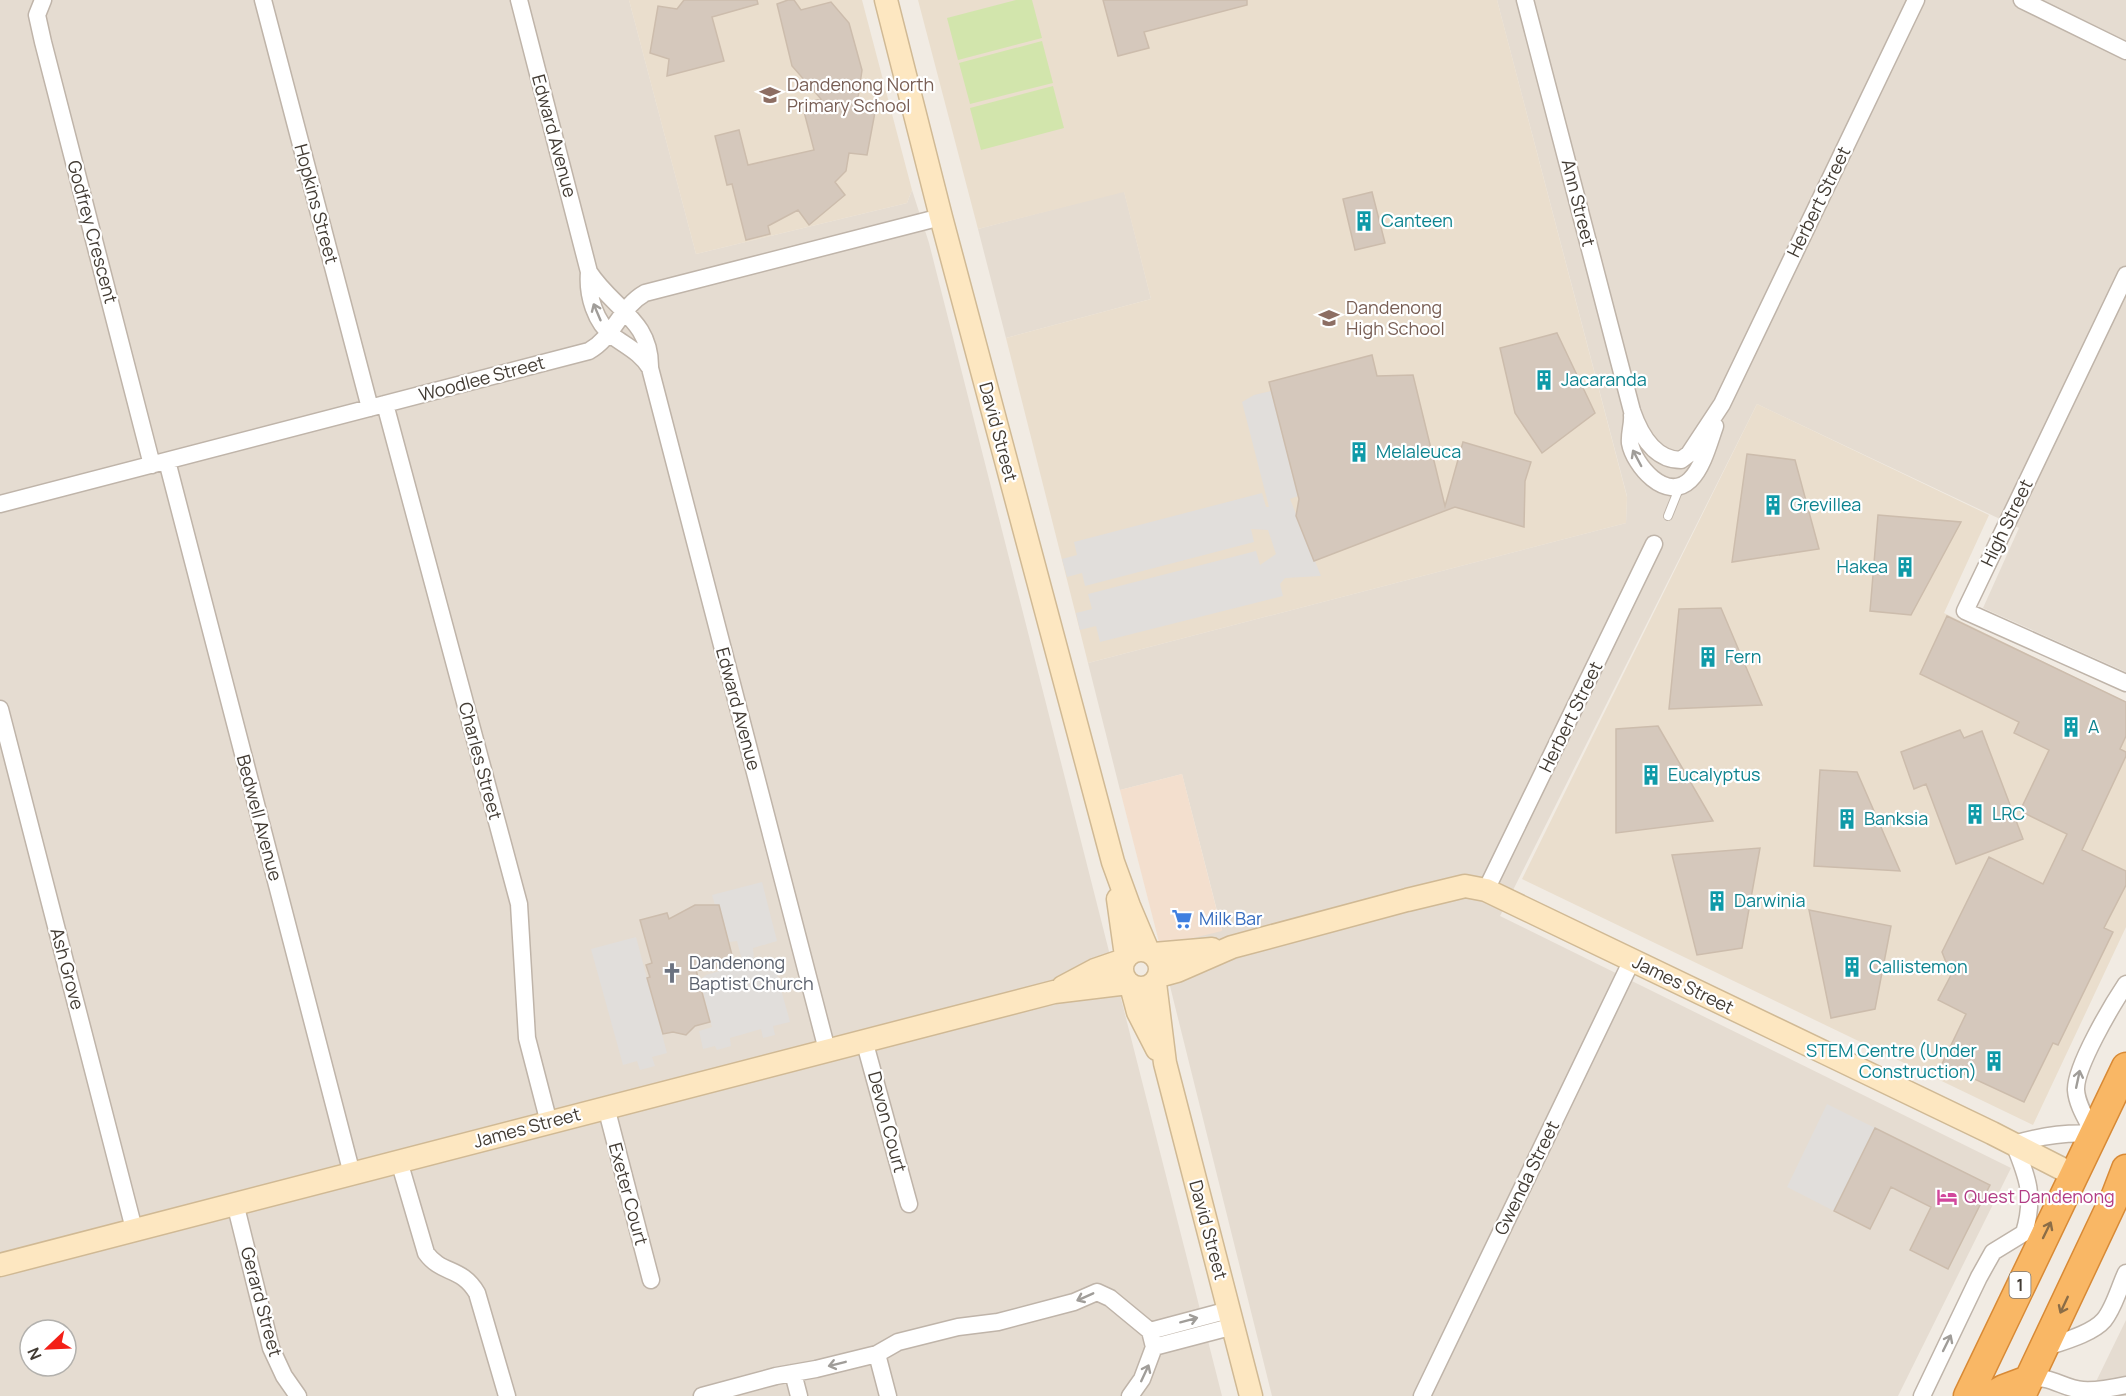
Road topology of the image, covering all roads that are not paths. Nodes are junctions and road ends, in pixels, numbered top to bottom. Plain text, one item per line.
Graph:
1 (43, 0) edge
2 (262, 0) edge
3 (519, 0) edge
4 (886, 0) edge
5 (1525, 0) edge
6 (1916, 0) edge
7 (2022, 0) edge
8 (2126, 51) edge
9 (941, 217) junction
10 (589, 272) junction
11 (2126, 275) edge
12 (624, 312) junction
13 (610, 333) junction
14 (650, 368) junction
15 (1722, 404) junction
16 (1630, 405) junction
17 (378, 406) junction
18 (1681, 460) junction
19 (160, 463) junction
20 (1680, 485) junction
21 (0, 504) edge
22 (1668, 516) dead end
23 (1654, 544) dead end
24 (2126, 683) edge
25 (0, 710) edge
26 (1113, 862) junction
27 (1486, 890) junction
28 (1232, 947) junction
29 (1151, 952) junction
30 (1125, 958) junction
31 (1632, 960) junction
32 (1157, 980) junction
33 (1130, 984) junction
34 (2126, 984) edge
35 (1054, 992) junction
36 (864, 1040) junction
37 (827, 1050) junction
38 (1165, 1063) junction
39 (2126, 1067) edge
40 (606, 1107) junction
41 (549, 1123) junction
42 (2094, 1134) junction
43 (2014, 1144) junction
44 (399, 1161) junction
45 (2126, 1169) edge
46 (351, 1174) junction
47 (2074, 1175) junction
48 (2116, 1195) junction
49 (235, 1203) junction
50 (909, 1204) dead end
51 (134, 1229) junction
52 (2024, 1233) junction
53 (0, 1265) edge
54 (2126, 1273) edge
55 (651, 1280) dead end
56 (2018, 1290) junction
57 (1231, 1318) junction
58 (1152, 1339) junction
59 (2044, 1348) junction
60 (877, 1354) junction
61 (793, 1373) junction
62 (2126, 1385) edge
63 (2025, 1388) edge
64 (298, 1396) edge
65 (507, 1396) edge
66 (702, 1396) edge
67 (799, 1396) edge
68 (888, 1396) edge
69 (1130, 1396) edge
70 (1251, 1396) edge
71 (1422, 1396) edge
72 (1922, 1396) edge
73 (1968, 1396) edge
74 (1992, 1396) edge

1 - 19 street, Godfrey Crescent
2 - 17 street, Hopkins Street
3 - 10 street, Edward Avenue
4 - 9 street, David Street
5 - 16 street, Ann Street
6 - 15 street, Herbert Street
7 - 8 street
9 - 12 street, Woodlee Street
9 - 26 street, David Street
10 - 12 street, Edward Avenue
13 -> 10 street, Edward Avenue
11 - 24 street, High Street
12 - 13 street, Woodlee Street
12 - 14 street, Edward Avenue
13 - 14 street, Edward Avenue
13 - 17 street, Woodlee Street
14 - 37 street, Edward Avenue
15 - 18 street, Herbert Street
15 - 20 street, Herbert Street
16 - 18 street, Ann Street
20 -> 16 street, Ann Street
17 - 19 street, Woodlee Street
17 - 41 street, Charles Street
18 - 20 street
19 - 21 street, Woodlee Street
19 - 46 street, Bedwell Avenue
20 - 22 lane, Herbert Street
23 - 27 street, Herbert Street
25 - 51 street, Ash Grove
26 - 29 street, David Street
26 - 30 street, David Street
27 - 28 street, James Street
27 - 31 street, James Street
28 - 29 street, James Street
28 - 32 street, James Street
29 - 30 street
29 - 32 street
30 - 33 street
30 - 35 street, James Street
31 - 43 street, James Street
31 - 71 street, Gwenda Street
32 - 33 street
32 - 38 street, David Street
33 - 35 street, James Street
33 - 38 street, David Street
42 -> 34 street
35 - 36 street, James Street
36 - 37 street, James Street
36 - 50 street, Devon Court
37 - 40 street, James Street
38 - 57 street, David Street
39 - 42 highway, 1
40 - 41 street, James Street
40 - 55 street, Exeter Court
41 - 44 street, James Street
42 - 43 street
42 - 47 highway, 1
43 - 47 street, James Street
43 - 52 street
44 - 46 street, James Street
44 - 65 street
45 - 48 highway
46 - 49 street, James Street
47 - 48 highway, James Street
56 -> 47 highway, 1
48 -> 59 highway
49 - 51 street, James Street
49 - 64 street, Gerard Street
51 - 53 street, James Street
52 - 56 street
72 -> 52 street
54 - 59 street
56 - 73 highway, 1
57 - 58 street
57 - 70 street, David Street
58 -> 60 street
69 -> 58 street
59 - 63 highway
60 -> 61 street
60 - 68 street
61 - 66 street
61 - 67 street
62 - 63 street
63 - 74 highway

